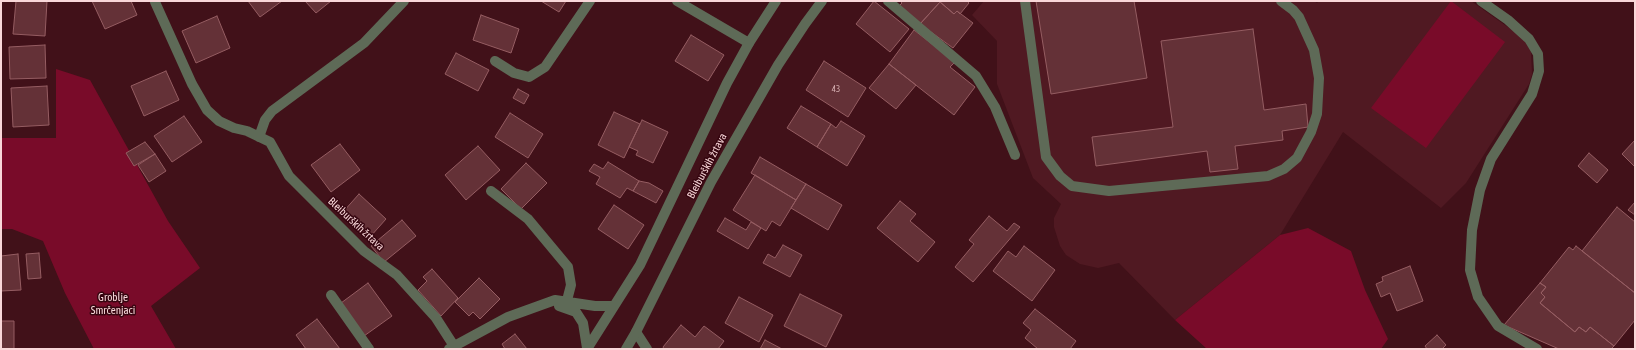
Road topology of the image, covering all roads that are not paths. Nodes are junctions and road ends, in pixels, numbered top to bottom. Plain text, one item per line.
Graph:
1 (404, 1) edge
2 (590, 1) edge
3 (677, 1) edge
4 (776, 1) edge
5 (822, 1) edge
6 (888, 1) edge
7 (1025, 1) edge
8 (1281, 1) edge
9 (1482, 1) edge
10 (155, 2) dead end
11 (749, 43) junction
12 (495, 61) dead end
13 (260, 137) junction
14 (1015, 156) dead end
15 (491, 191) dead end
16 (331, 295) dead end
17 (566, 305) junction
18 (613, 306) junction
19 (636, 332) junction
20 (451, 348) edge
21 (369, 349) edge
22 (587, 349) edge
23 (626, 349) edge
24 (647, 349) edge
25 (1537, 349) edge

1 - 13 street
2 - 12 street
3 - 11 street
4 - 11 street, Bleiburških žrtava
5 - 19 street, Bleiburških žrtava
6 - 14 street
7 - 8 street
9 - 25 street
10 - 13 street, Bleiburških žrtava
11 - 18 street, Bleiburških žrtava
13 - 20 street, Bleiburških žrtava
15 - 17 street
16 - 21 street
17 - 18 street, Bleiburških žrtava
17 - 20 street, Bleiburških žrtava
17 - 22 street, Bleiburških žrtava
18 - 22 street, Bleiburških žrtava
19 - 23 street, Bleiburških žrtava
19 - 24 street

